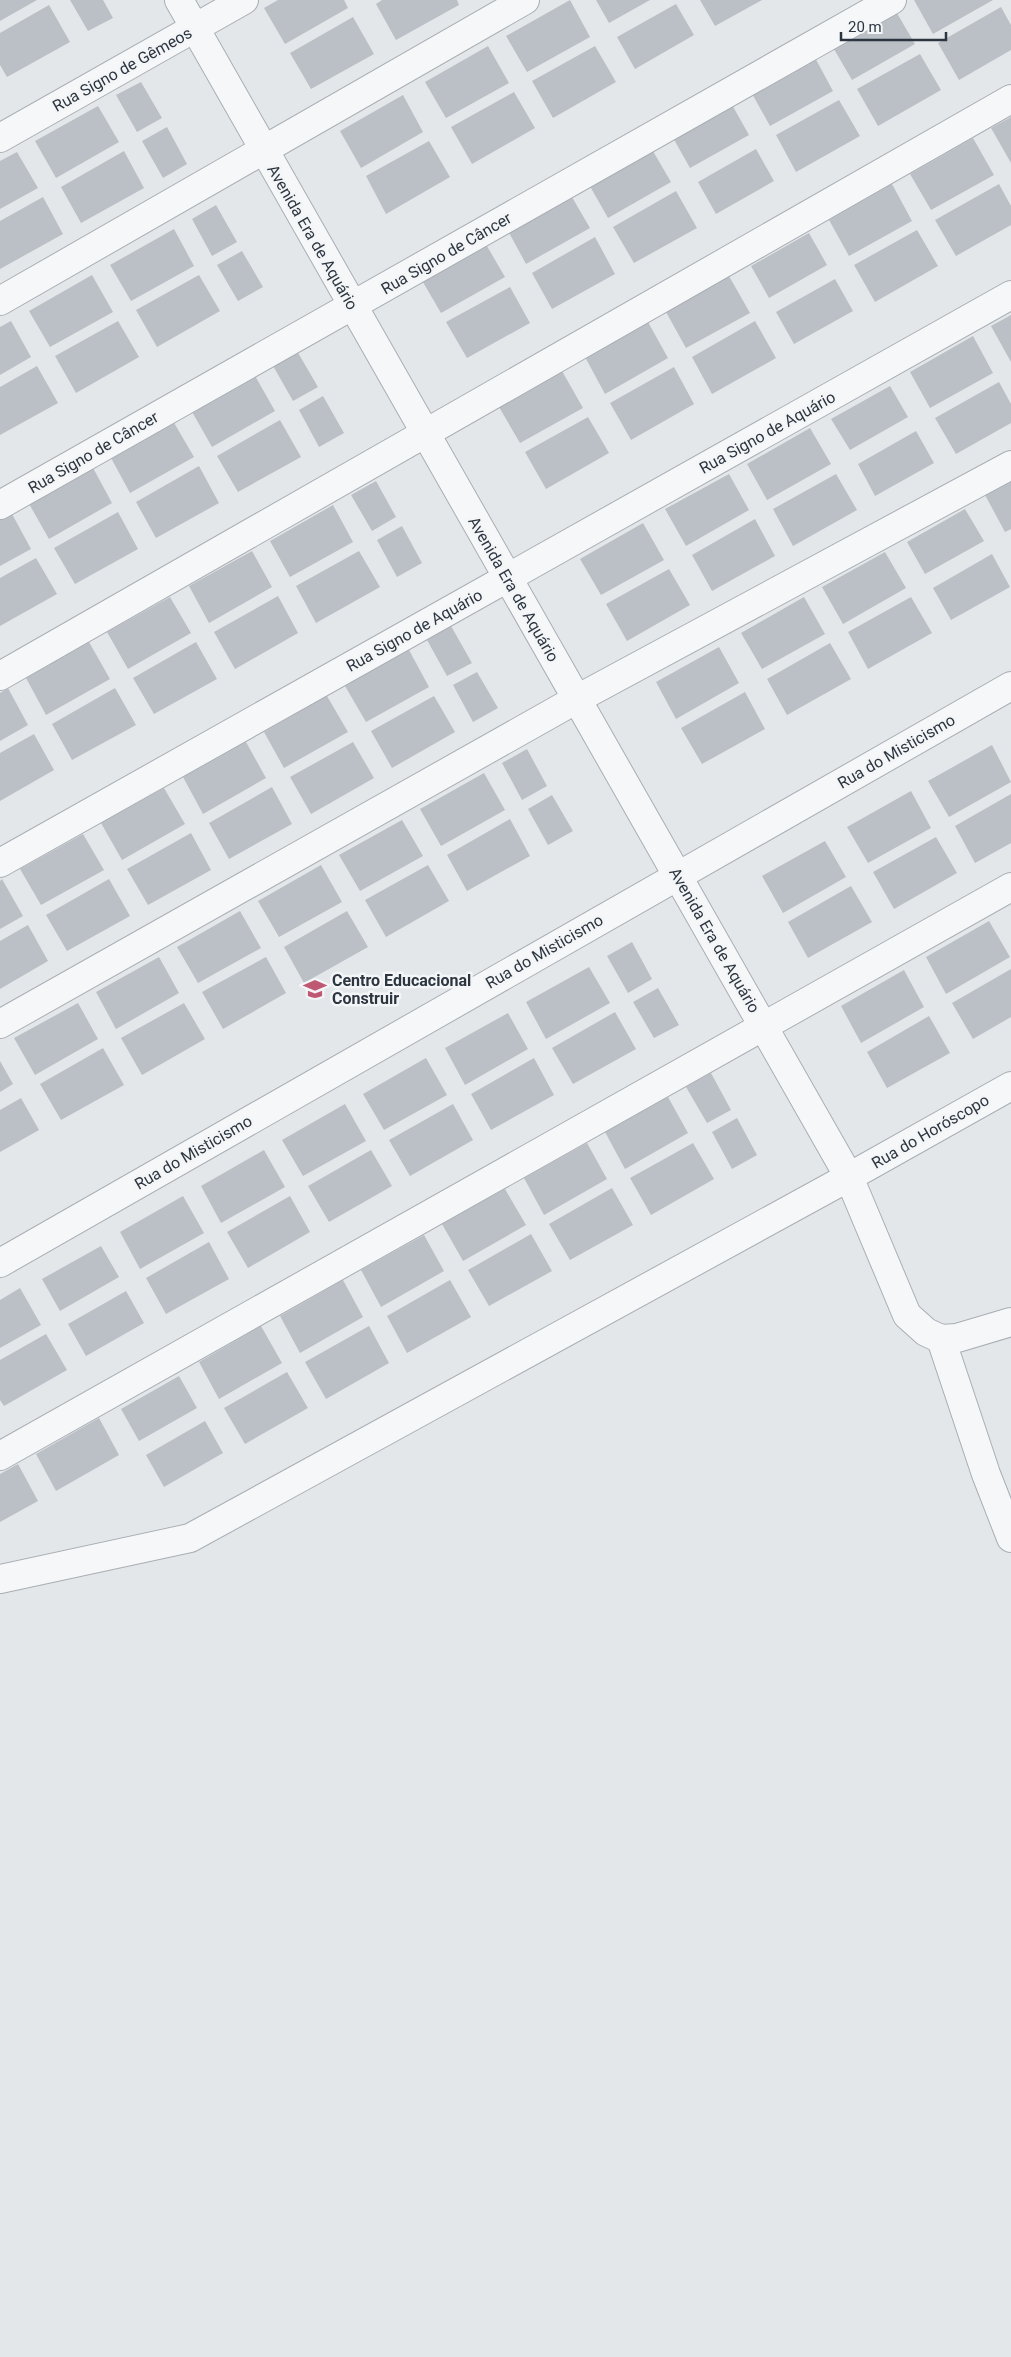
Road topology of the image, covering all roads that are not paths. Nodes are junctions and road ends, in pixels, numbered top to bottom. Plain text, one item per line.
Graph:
1 (178, 0) edge
2 (244, 0) edge
3 (525, 0) edge
4 (892, 0) edge
5 (194, 28) junction
6 (1011, 98) edge
7 (0, 138) edge
8 (264, 150) junction
9 (1011, 295) edge
10 (0, 302) edge
11 (352, 305) junction
12 (425, 433) junction
13 (1011, 465) edge
14 (0, 505) edge
15 (508, 578) junction
16 (0, 676) edge
17 (1011, 686) edge
18 (577, 699) junction
19 (0, 863) edge
20 (677, 875) junction
21 (1011, 887) edge
22 (0, 1024) edge
23 (764, 1026) junction
24 (1011, 1086) edge
25 (849, 1177) junction
26 (0, 1263) edge
27 (1011, 1322) edge
28 (941, 1339) junction
29 (0, 1456) edge
30 (1011, 1538) edge
31 (0, 1579) edge

1 - 5 street, Avenida Era de Aquário
2 - 5 street, Rua Signo de Gêmeos
3 - 8 street
4 - 11 street, Rua Signo de Câncer
5 - 7 street, Rua Signo de Gêmeos
5 - 8 street, Avenida Era de Aquário
6 - 12 street
8 - 10 street
8 - 11 street, Avenida Era de Aquário
9 - 15 street, Rua Signo de Aquário
11 - 12 street, Avenida Era de Aquário
11 - 14 street, Rua Signo de Câncer
12 - 15 street, Avenida Era de Aquário
12 - 16 street
13 - 18 street
15 - 18 street, Avenida Era de Aquário
15 - 19 street, Rua Signo de Aquário
17 - 20 street, Rua do Misticismo
18 - 20 street, Avenida Era de Aquário
18 - 22 street
20 - 23 street, Avenida Era de Aquário
20 - 26 street, Rua do Misticismo
21 - 23 street
23 - 25 street, Avenida Era de Aquário
23 - 29 street
24 - 25 street, Rua do Horóscopo
25 - 28 street, Avenida Era de Aquário
25 - 31 street, Rua do Horóscopo
27 - 28 street
28 - 30 street

